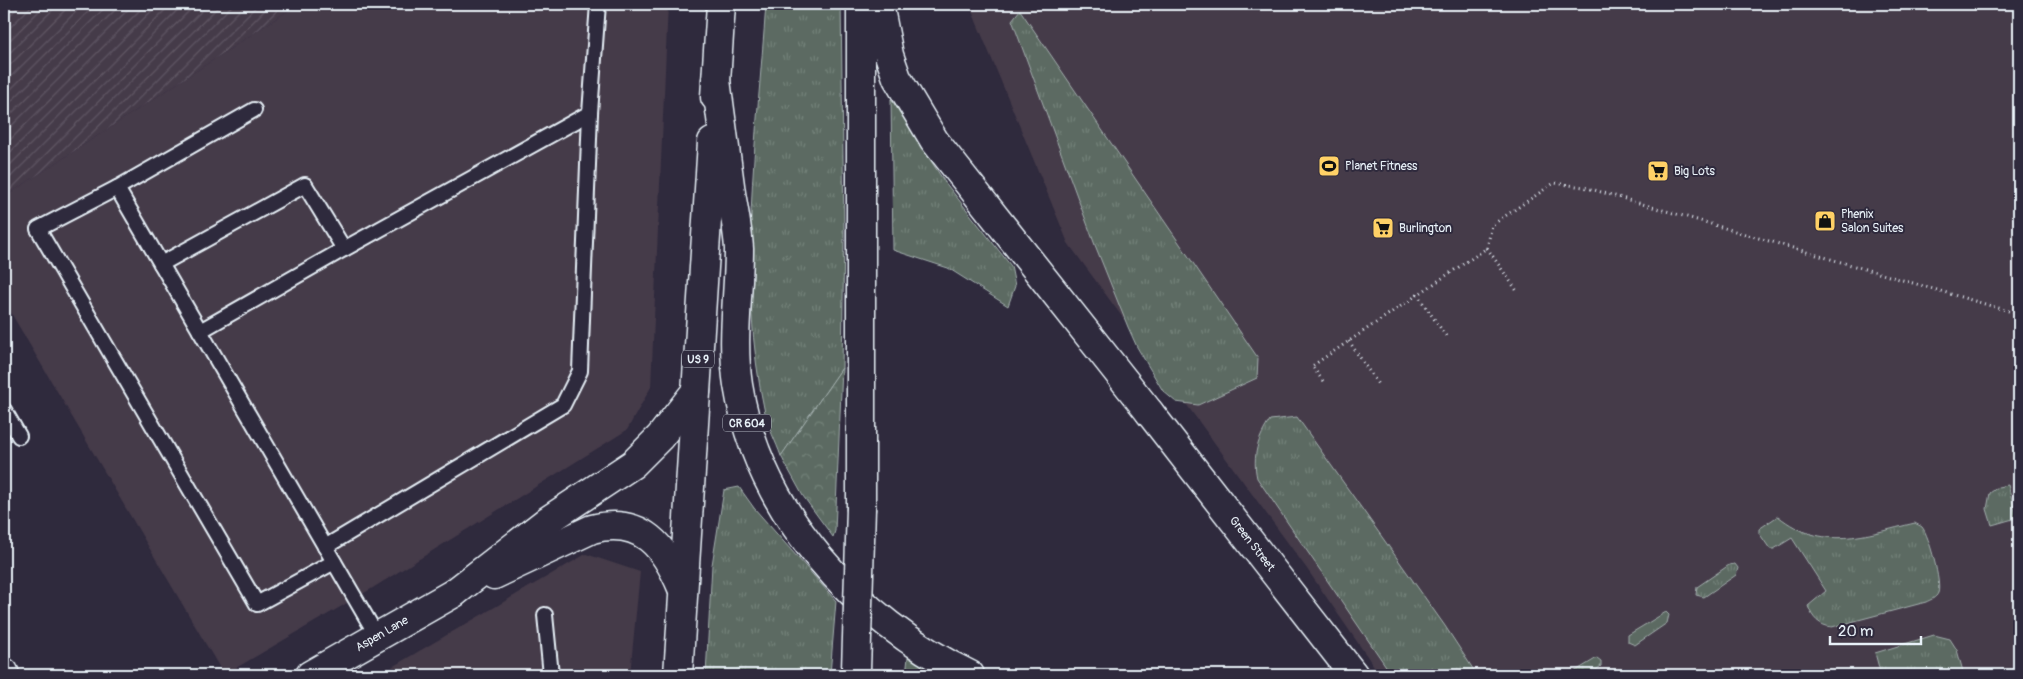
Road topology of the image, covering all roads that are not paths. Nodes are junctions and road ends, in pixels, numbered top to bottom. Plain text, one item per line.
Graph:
1 (598, 4) edge
2 (722, 4) edge
3 (861, 4) edge
4 (879, 4) edge
5 (716, 80) junction
6 (254, 110) dead end
7 (590, 114) junction
8 (117, 188) junction
9 (344, 249) junction
10 (161, 264) junction
11 (200, 332) junction
12 (696, 391) junction
13 (4, 410) edge
14 (19, 436) dead end
15 (325, 547) junction
16 (334, 562) junction
17 (683, 590) junction
18 (454, 593) junction
19 (545, 614) dead end
20 (377, 636) junction
21 (856, 673) edge
22 (1353, 674) edge
23 (310, 675) edge
24 (551, 675) edge
25 (678, 675) edge
26 (970, 675) edge

1 - 7 lane
2 - 5 main road, US 9
3 - 21 main road, bridge
4 - 22 main road, Green Street
5 - 12 main road, US 9
5 - 26 main road, CR 604
6 - 8 lane
7 - 9 lane
7 - 15 lane
8 - 10 lane
8 - 16 lane
9 - 10 lane
9 - 11 lane
10 - 11 lane
11 - 15 lane
12 - 17 main road, US 9
12 - 18 main road
13 - 14 lane
15 - 16 lane
16 - 20 lane
17 - 18 main road
17 - 25 main road, US 9
18 - 20 main road, Aspen Lane
19 - 24 lane
20 - 23 main road, Aspen Lane

